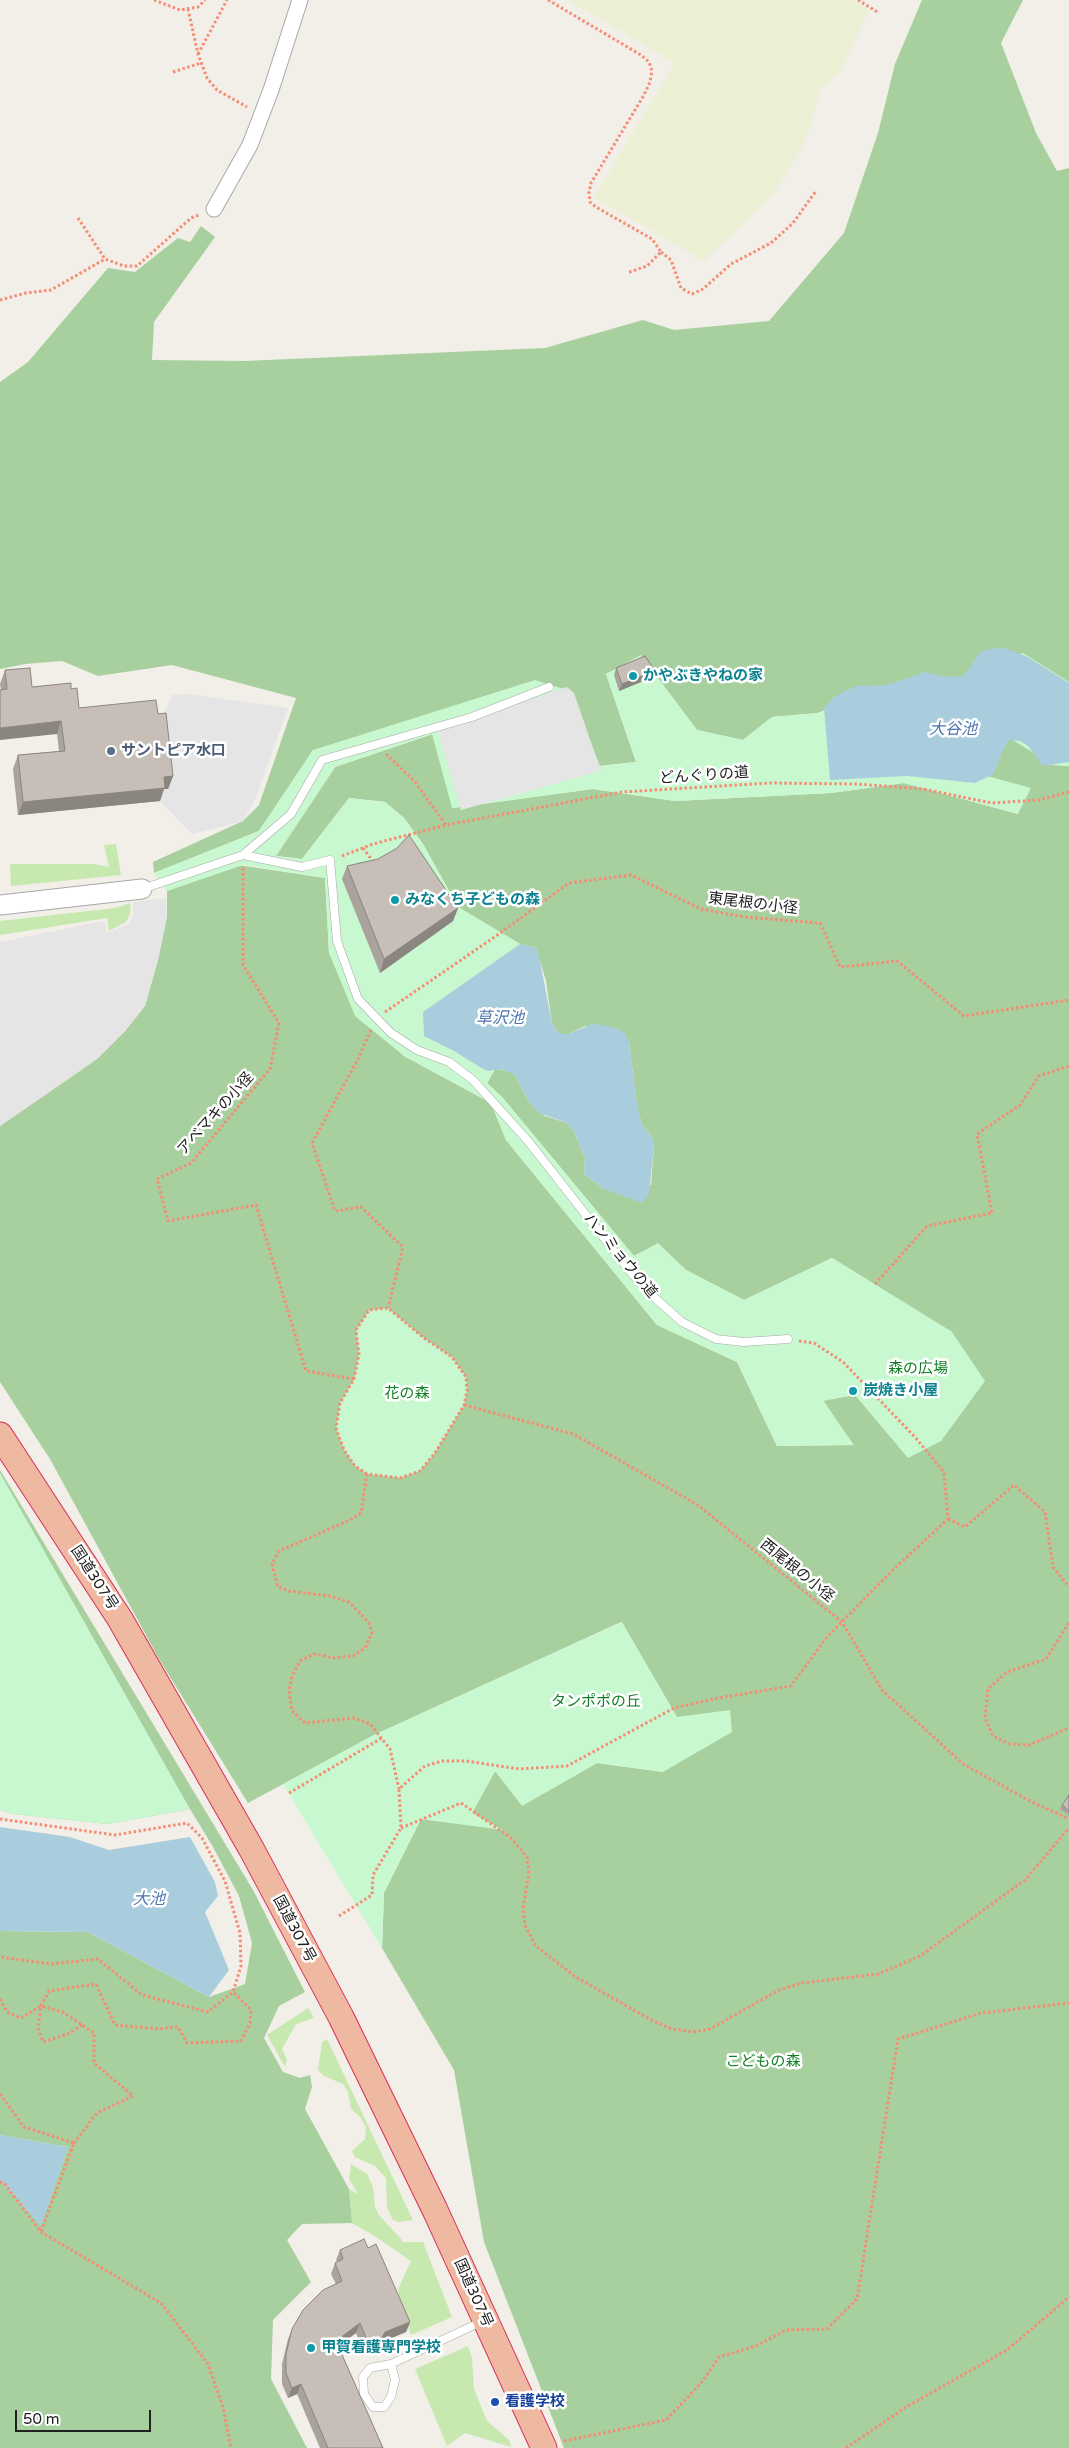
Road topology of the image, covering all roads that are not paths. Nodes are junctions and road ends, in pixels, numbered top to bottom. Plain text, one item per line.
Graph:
1 (300, 0) edge
2 (214, 209) road end
3 (550, 687) dead end
4 (243, 855) junction
5 (142, 889) joint
6 (0, 905) edge
7 (788, 1339) road end
8 (0, 1435) edge
9 (485, 2320) junction
10 (391, 2364) junction
11 (544, 2446) edge

1 - 2 street
3 - 4 lane
4 - 5 lane
4 - 7 lane, ハンミョウの道
5 - 6 street
8 - 9 highway, 国道307号
9 - 10 lane
9 - 11 highway, 国道307号
10 - 10 lane

